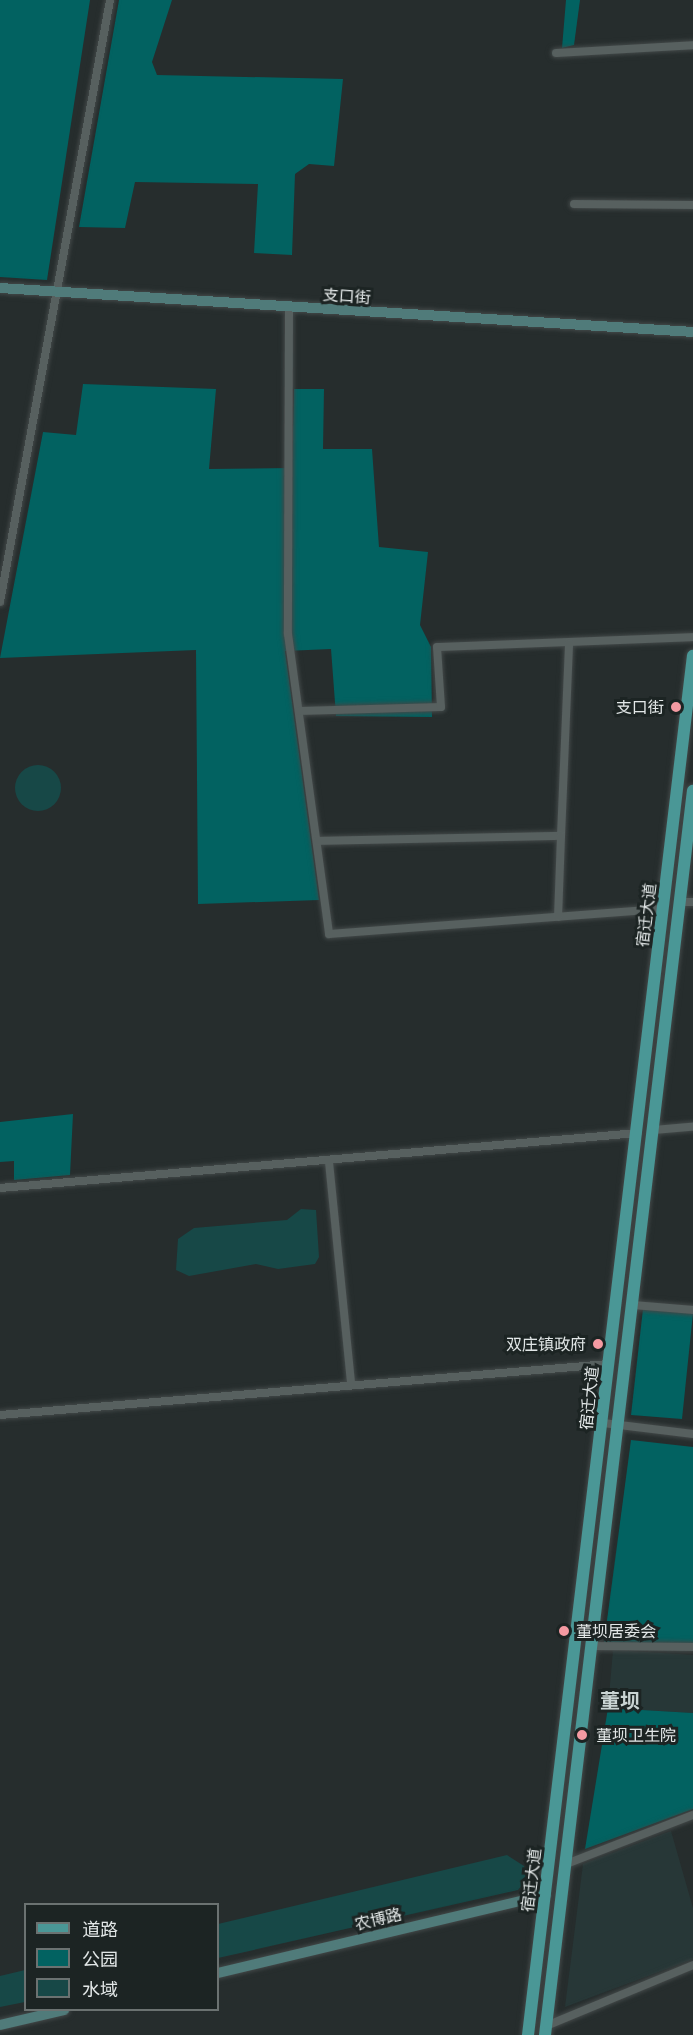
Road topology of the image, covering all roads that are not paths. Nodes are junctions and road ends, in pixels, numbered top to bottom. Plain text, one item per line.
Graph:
1 (110, 0) edge
2 (693, 45) edge
3 (556, 53) dead end
4 (574, 204) dead end
5 (693, 205) edge
6 (0, 288) edge
7 (61, 292) junction
8 (289, 308) junction
9 (693, 332) edge
10 (0, 602) edge
11 (693, 638) edge
12 (569, 643) junction
13 (693, 656) edge
14 (299, 711) junction
15 (693, 791) edge
16 (561, 836) junction
17 (317, 841) junction
18 (687, 902) edge
19 (663, 909) junction
20 (558, 917) junction
21 (693, 1127) edge
22 (655, 1130) junction
23 (638, 1133) junction
24 (329, 1162) junction
25 (0, 1188) edge
26 (634, 1305) junction
27 (693, 1310) edge
28 (609, 1364) junction
29 (351, 1382) junction
30 (0, 1415) edge
31 (603, 1423) junction
32 (619, 1425) junction
33 (693, 1434) edge
34 (593, 1646) junction
35 (693, 1647) edge
36 (693, 1815) edge
37 (566, 1864) junction
38 (546, 1895) junction
39 (693, 1965) edge
40 (219, 1973) edge
41 (60, 2011) edge
42 (0, 2025) edge
43 (546, 2030) edge
44 (528, 2035) edge

1 - 7 street
2 - 3 street
4 - 5 street
6 - 7 street, 支口街
7 - 8 street, 支口街
7 - 10 street
8 - 9 street, 支口街
8 - 14 street
11 - 12 street
12 - 14 street
12 - 16 street
13 - 19 main road, 宿迁大道
14 - 17 street
15 - 18 main road, 宿迁大道
16 - 17 street
16 - 20 street
17 - 20 street
18 - 22 main road, 宿迁大道
19 - 20 street
19 - 23 main road, 宿迁大道
21 - 22 street
22 - 26 main road, 宿迁大道
23 - 24 street
23 - 28 main road, 宿迁大道
24 - 25 street
24 - 29 street
26 - 27 street
26 - 32 main road, 宿迁大道
28 - 29 street
28 - 31 main road, 宿迁大道
29 - 30 street
31 - 32 street
31 - 38 main road, 宿迁大道
32 - 33 street
32 - 34 main road, 宿迁大道
34 - 35 street
34 - 37 main road, 宿迁大道
36 - 37 street
37 - 43 main road, 宿迁大道
38 - 40 street, 农博路
38 - 44 main road, 宿迁大道
39 - 43 street
41 - 42 street

